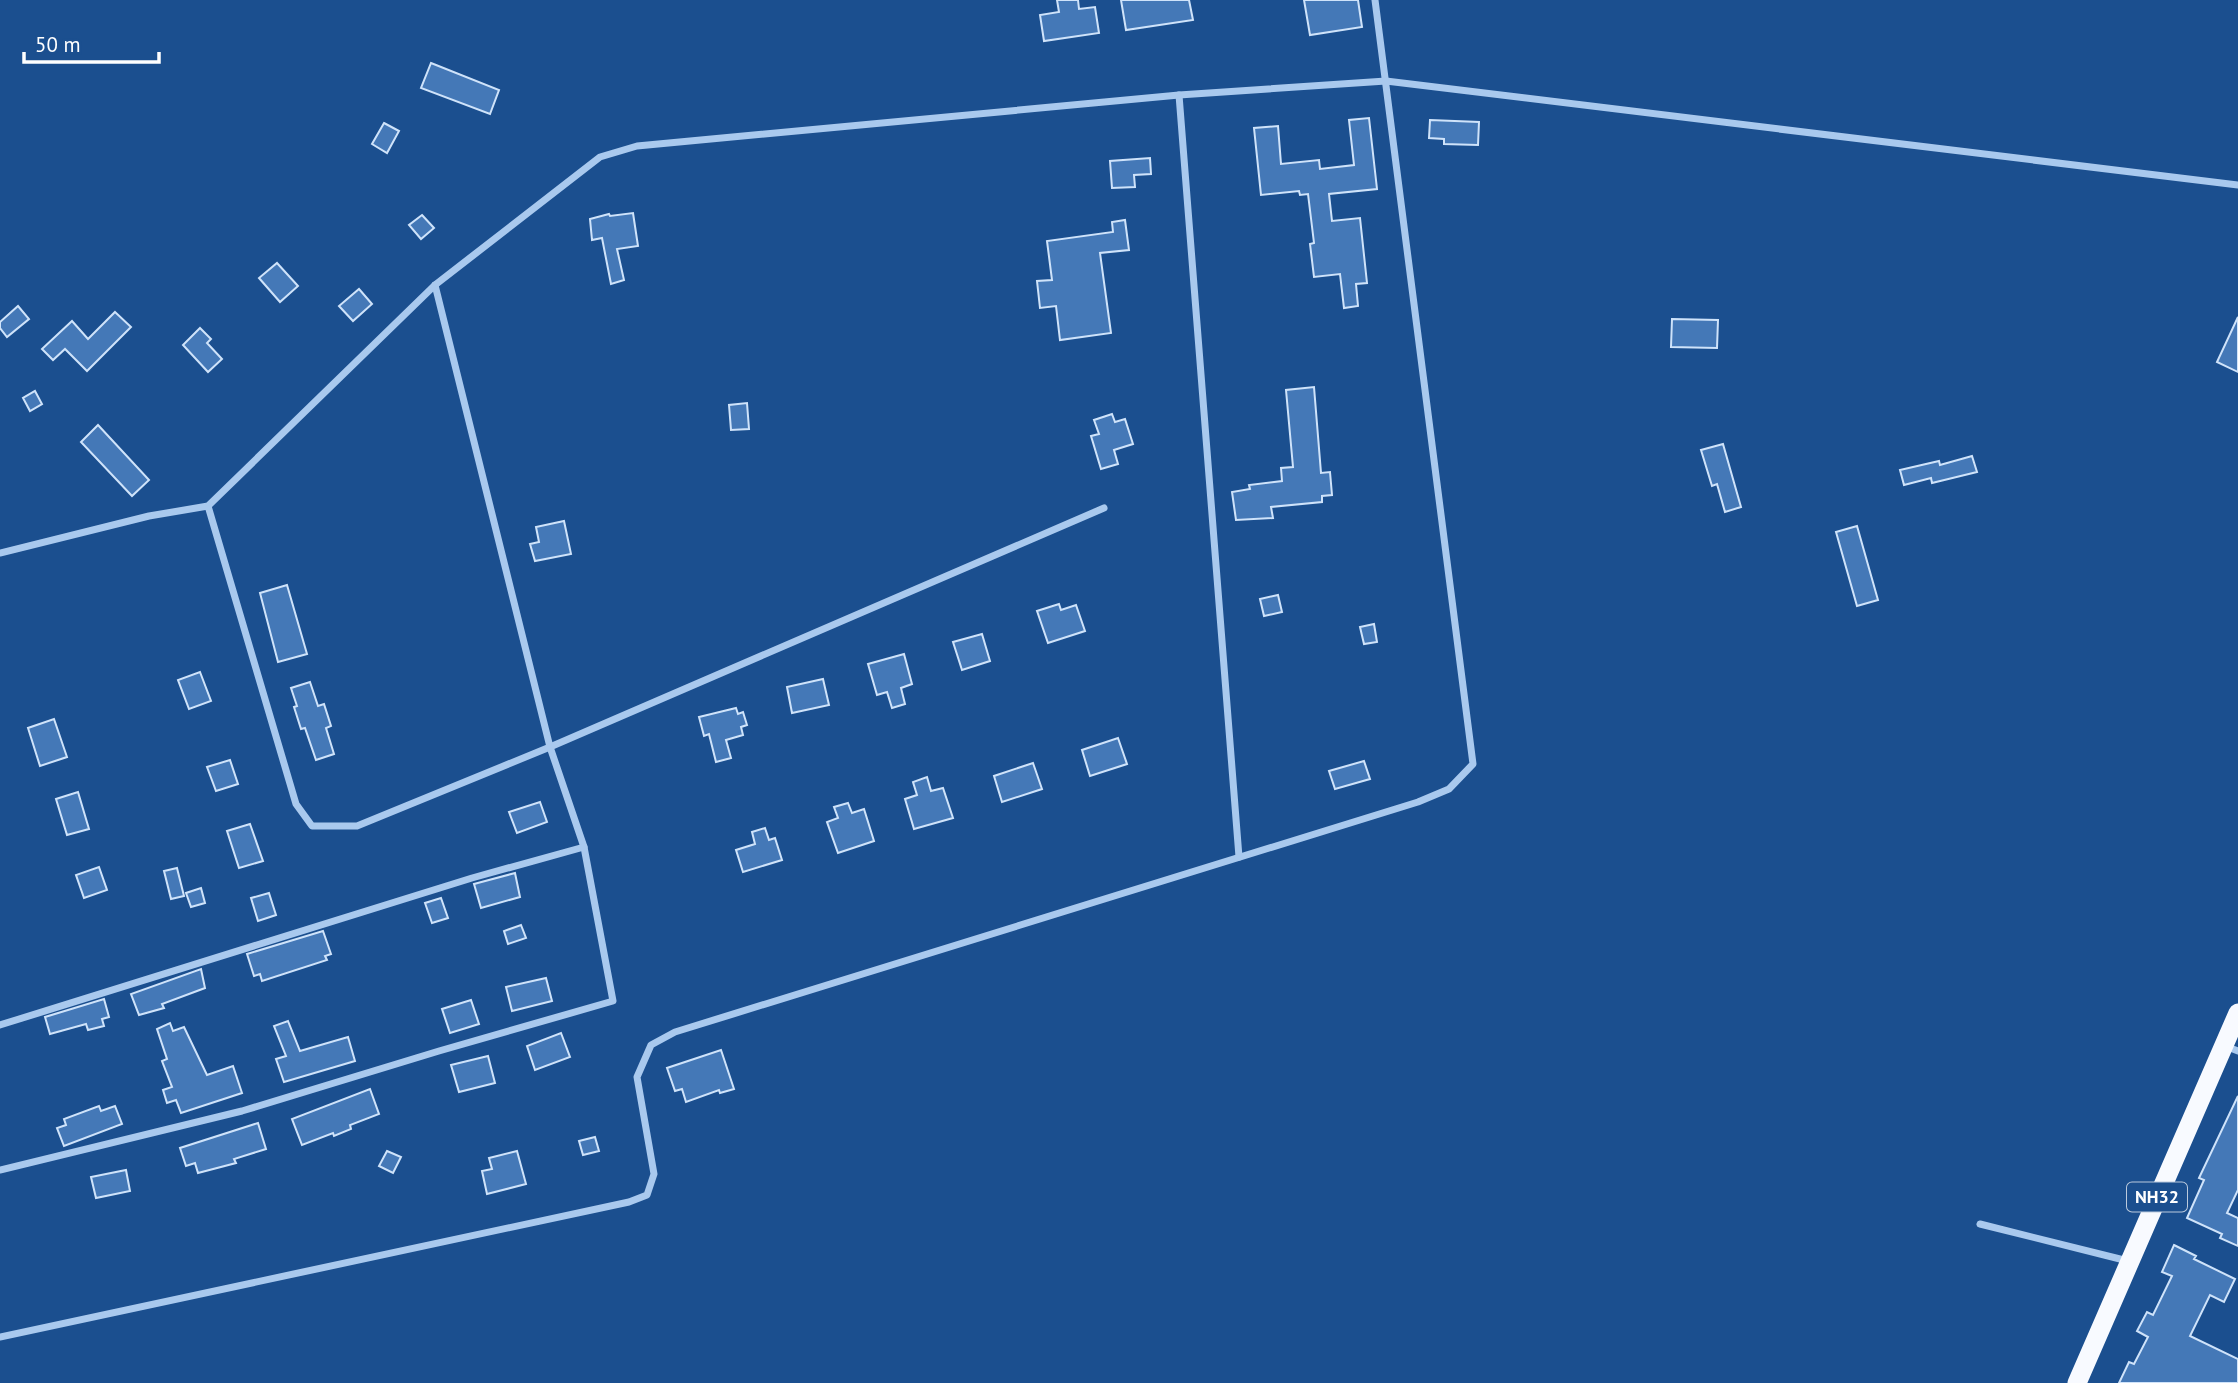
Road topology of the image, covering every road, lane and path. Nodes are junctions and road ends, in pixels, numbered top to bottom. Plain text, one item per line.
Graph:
1 (1375, 0) edge
2 (1386, 81) junction
3 (1179, 95) junction
4 (2238, 185) edge
5 (435, 285) junction
6 (208, 506) junction
7 (1104, 508) dead end
8 (0, 552) edge
9 (550, 747) junction
10 (584, 848) junction
11 (1239, 857) junction
12 (2238, 1013) edge
13 (0, 1025) edge
14 (2231, 1048) edge
15 (0, 1170) edge
16 (1980, 1224) dead end
17 (2128, 1261) junction
18 (0, 1337) edge
19 (2077, 1383) edge

1 - 2 street
2 - 3 street
2 - 4 street
2 - 11 street
3 - 5 street
3 - 11 street
5 - 6 street
5 - 9 street
6 - 8 street
6 - 9 street
7 - 9 street
9 - 10 street
10 - 13 street
10 - 15 street
11 - 18 street
12 - 14 highway, NH32
14 - 17 highway, NH32
16 - 17 street
17 - 19 highway, NH32

